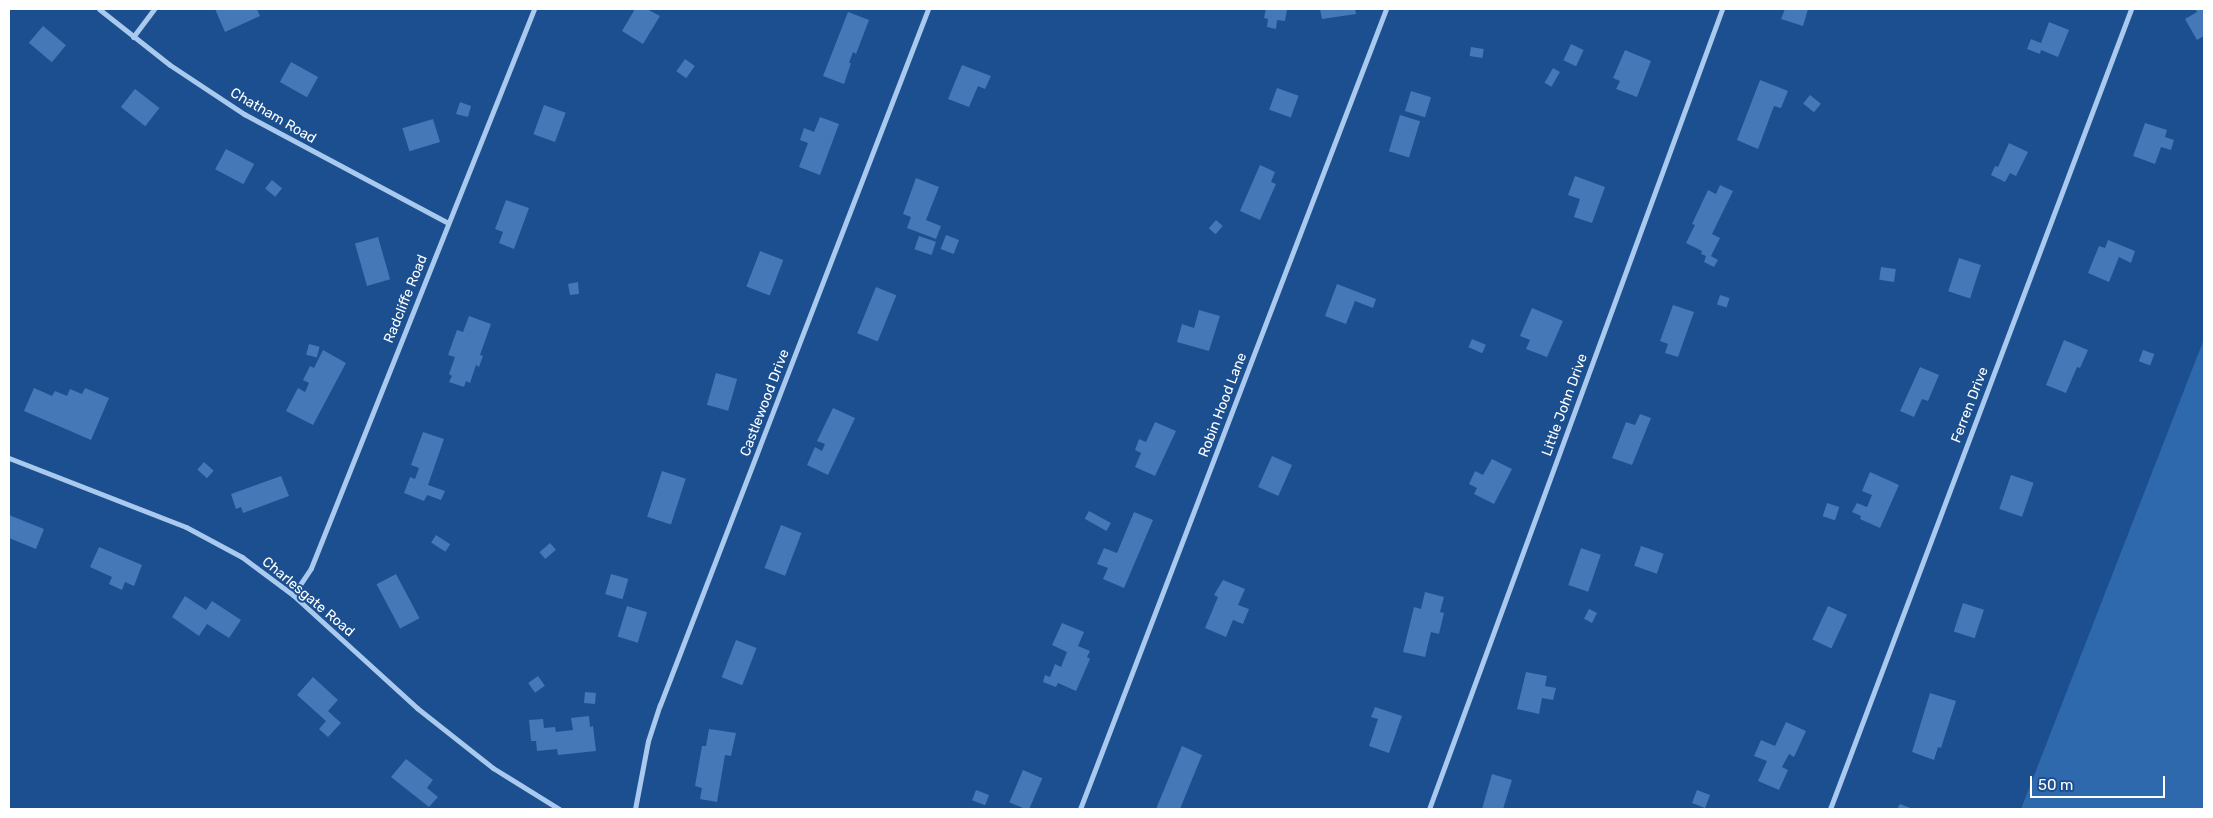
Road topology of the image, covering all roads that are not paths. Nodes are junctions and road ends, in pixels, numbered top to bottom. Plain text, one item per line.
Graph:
1 (99, 9) edge
2 (154, 9) edge
3 (534, 9) edge
4 (928, 9) edge
5 (1386, 9) edge
6 (1722, 9) edge
7 (2131, 9) edge
8 (133, 37) junction
9 (448, 223) junction
10 (9, 458) edge
11 (293, 595) junction
12 (559, 809) edge
13 (635, 809) edge
14 (1080, 809) edge
15 (1429, 809) edge
16 (1830, 809) edge

1 - 8 street, Chatham Road
2 - 8 street
3 - 9 street, Radcliffe Road
4 - 13 street, Castlewood Drive
5 - 14 street, Robin Hood Lane
6 - 15 street, Little John Drive
7 - 16 street, Ferren Drive
8 - 9 street, Chatham Road
9 - 11 street, Radcliffe Road
10 - 11 street, Charlesgate Road
11 - 12 street, Charlesgate Road

